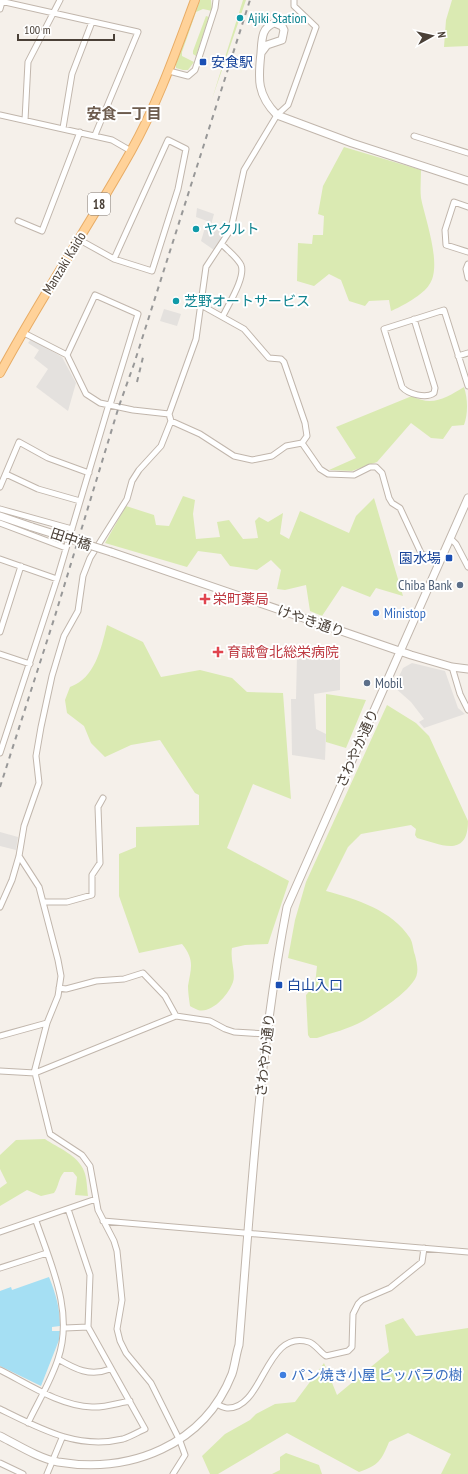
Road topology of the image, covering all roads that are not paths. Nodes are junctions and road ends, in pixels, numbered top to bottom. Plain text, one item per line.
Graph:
1 (60, 0) edge
2 (195, 0) edge
3 (216, 0) edge
4 (294, 0) edge
5 (1, 1) edge
6 (0, 9) edge
7 (52, 14) junction
8 (92, 22) junction
9 (261, 53) dead end
10 (169, 71) junction
11 (0, 115) edge
12 (277, 115) junction
13 (25, 120) junction
14 (63, 128) junction
15 (80, 132) junction
16 (95, 135) junction
17 (414, 136) dead end
18 (131, 150) junction
19 (468, 153) edge
20 (468, 181) edge
21 (468, 207) edge
22 (18, 221) dead end
23 (78, 239) junction
24 (222, 244) junction
25 (468, 252) edge
26 (114, 258) junction
27 (468, 264) edge
28 (468, 278) edge
29 (201, 305) junction
30 (223, 316) junction
31 (414, 319) junction
32 (22, 332) junction
33 (468, 353) edge
34 (67, 355) junction
35 (458, 356) junction
36 (0, 373) edge
37 (468, 386) edge
38 (110, 404) junction
39 (169, 414) junction
40 (171, 421) junction
41 (302, 443) junction
42 (89, 473) junction
43 (6, 474) junction
44 (0, 487) edge
45 (80, 501) junction
46 (468, 501) edge
47 (0, 509) edge
48 (0, 516) edge
49 (0, 523) edge
50 (72, 529) junction
51 (450, 538) junction
52 (66, 548) junction
53 (111, 552) joint
54 (0, 559) edge
55 (439, 563) junction
56 (21, 566) junction
57 (468, 567) edge
58 (57, 579) junction
59 (0, 632) edge
60 (400, 652) junction
61 (0, 654) edge
62 (30, 664) junction
63 (452, 667) junction
64 (468, 668) edge
65 (468, 710) edge
66 (0, 753) edge
67 (103, 798) dead end
68 (19, 856) junction
69 (44, 902) junction
70 (0, 907) edge
71 (59, 988) junction
72 (176, 1016) junction
73 (47, 1023) junction
74 (266, 1034) junction
75 (0, 1036) edge
76 (0, 1071) edge
77 (34, 1073) junction
78 (96, 1199) junction
79 (68, 1210) junction
80 (36, 1221) junction
81 (103, 1222) junction
82 (0, 1232) edge
83 (248, 1233) junction
84 (424, 1248) junction
85 (468, 1252) edge
86 (47, 1253) junction
87 (0, 1268) edge
88 (88, 1327) junction
89 (65, 1328) junction
90 (58, 1359) junction
91 (110, 1369) junction
92 (0, 1370) edge
93 (42, 1391) junction
94 (130, 1401) junction
95 (216, 1404) junction
96 (0, 1409) edge
97 (28, 1423) junction
98 (0, 1436) edge
99 (62, 1438) junction
100 (180, 1441) junction
101 (53, 1461) junction
102 (0, 1463) edge
103 (23, 1474) edge
104 (47, 1474) edge
105 (173, 1474) edge

1 - 7 street
2 - 10 main road, Manzaki Kaido / 18
3 - 10 street
4 - 12 street
5 - 6 street
5 - 7 street
7 - 8 street
7 - 13 street
8 - 14 street
8 - 16 street
9 - 12 street
10 - 18 main road, Manzaki Kaido / 18
11 - 13 street
12 - 20 street
12 - 24 street
13 - 14 street
14 - 15 street
15 - 16 street
15 - 22 street
16 - 18 street
17 - 19 street
18 - 23 main road, Manzaki Kaido / 18
21 - 25 street
23 - 26 street
23 - 32 main road, Manzaki Kaido / 18
24 - 29 street
24 - 30 street
26 - 26 street
27 - 28 street
29 - 30 street
29 - 39 street
30 - 41 street
31 - 31 street
31 - 35 street
32 - 34 street
32 - 36 main road, Manzaki Kaido / 18
33 - 35 street
34 - 38 street
34 - 38 street
35 - 37 street
38 - 39 street
38 - 42 street
39 - 40 street
40 - 41 street
40 - 68 street
41 - 55 street
42 - 43 street
42 - 45 street
43 - 44 street
43 - 45 street
45 - 50 street
46 - 51 street, さわやか通り
47 - 50 street
48 - 53 street, 田中橋, bridge
49 - 52 street
50 - 52 street
51 - 55 street, さわやか通り
51 - 57 street
52 - 58 street
53 - 60 street, けやき通り
54 - 56 street
55 - 60 street, さわやか通り
56 - 58 street
56 - 59 street
58 - 62 street
60 - 63 street, けやき通り
60 - 74 street, さわやか通り
61 - 62 street
62 - 66 street
63 - 64 street, けやき通り
63 - 65 street
67 - 69 street
68 - 69 street
68 - 70 street
69 - 71 street
71 - 72 street
71 - 73 street
72 - 74 street
72 - 77 street
73 - 75 street
73 - 77 street
74 - 83 street, さわやか通り
76 - 77 street
77 - 78 street
78 - 79 street
78 - 81 street
79 - 80 street
79 - 88 street
80 - 82 street
80 - 86 street
81 - 83 street
81 - 100 street
83 - 84 street
83 - 95 street, さわやか通り
84 - 85 street
84 - 95 street
86 - 87 street
86 - 89 street
88 - 89 street
88 - 91 street
89 - 90 street
90 - 91 street
90 - 93 street
91 - 94 street
92 - 93 street
93 - 94 street
93 - 97 street
94 - 99 street
95 - 100 street, さわやか通り
96 - 97 street
97 - 99 street
98 - 101 street, さわやか通り
99 - 101 street
100 - 101 street, さわやか通り
100 - 105 street
101 - 104 street
102 - 103 street

